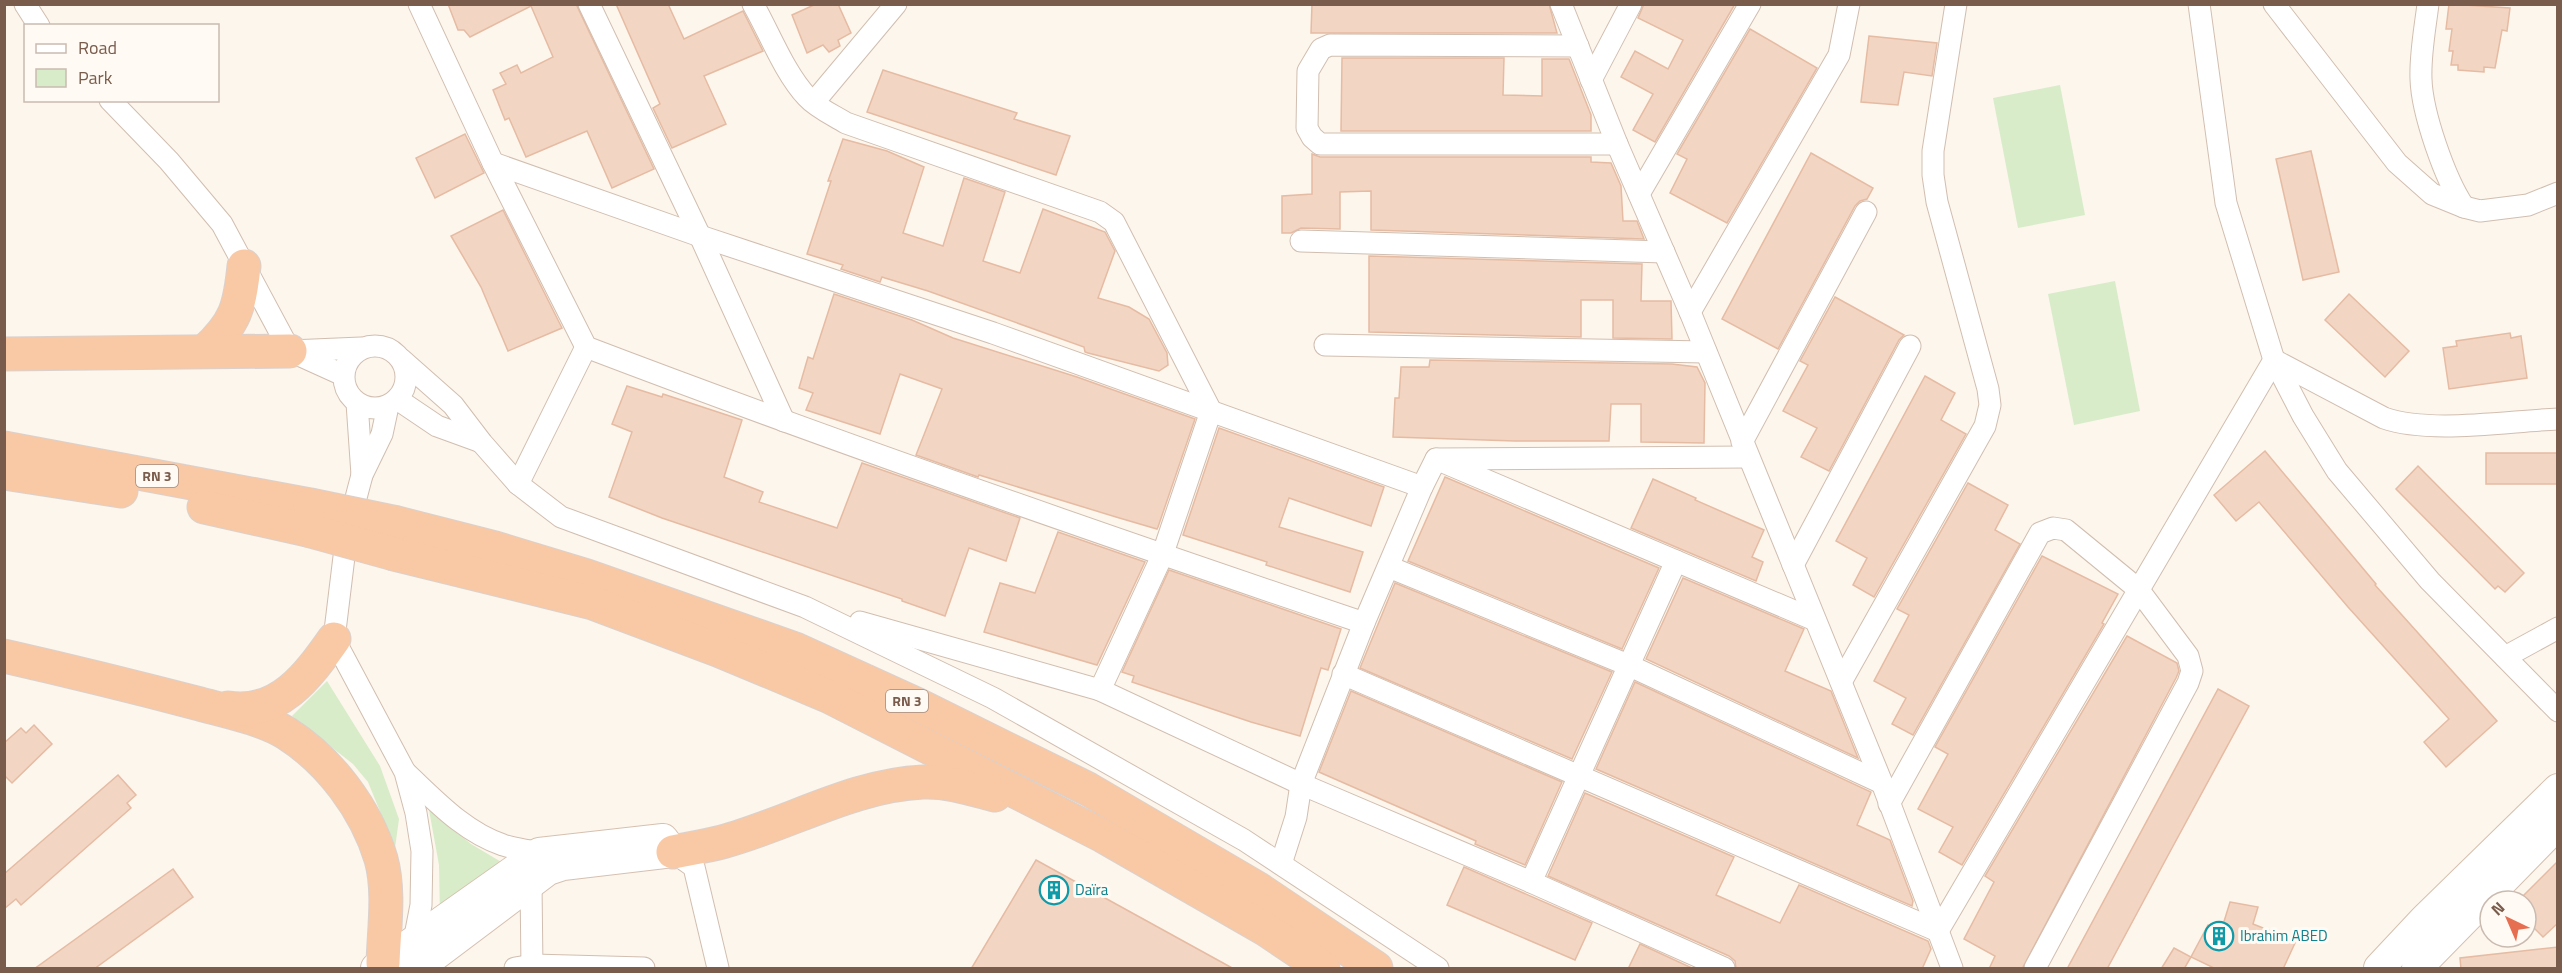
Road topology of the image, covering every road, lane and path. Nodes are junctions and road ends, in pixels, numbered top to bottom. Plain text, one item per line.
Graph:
1 (25, 4) edge
2 (419, 4) edge
3 (589, 4) edge
4 (753, 4) edge
5 (896, 4) edge
6 (1561, 4) edge
7 (1632, 4) edge
8 (1750, 4) edge
9 (1849, 4) edge
10 (1956, 4) edge
11 (2199, 4) edge
12 (2274, 4) edge
13 (2428, 4) edge
14 (38, 24) edge
15 (1578, 46) junction
16 (1591, 80) junction
17 (112, 102) edge
18 (814, 102) junction
19 (1617, 144) junction
20 (493, 163) junction
21 (2558, 193) edge
22 (1639, 194) junction
23 (2464, 207) junction
24 (1866, 212) dead end
25 (700, 236) junction
26 (1301, 241) dead end
27 (1664, 252) junction
28 (244, 266) junction
29 (1690, 312) junction
30 (1325, 345) dead end
31 (1910, 346) dead end
32 (586, 347) junction
33 (361, 348) junction
34 (205, 351) junction
35 (290, 351) junction
36 (1706, 352) junction
37 (4, 354) edge
38 (401, 359) junction
39 (2274, 360) junction
40 (343, 375) junction
41 (393, 402) junction
42 (357, 403) junction
43 (1211, 411) junction
44 (2558, 419) edge
45 (784, 421) junction
46 (482, 443) junction
47 (4, 448) edge
48 (1745, 449) junction
49 (1436, 459) junction
50 (4, 473) edge
51 (362, 475) junction
52 (518, 484) junction
53 (1422, 487) junction
54 (308, 518) junction
55 (395, 538) junction
56 (1162, 556) junction
57 (1676, 561) junction
58 (1793, 565) junction
59 (1389, 567) junction
60 (2138, 589) junction
61 (805, 607) junction
62 (1815, 620) junction
63 (1364, 624) junction
64 (2558, 628) edge
65 (334, 639) junction
66 (4, 656) edge
67 (2505, 657) junction
68 (1628, 665) junction
69 (1343, 674) junction
70 (1840, 682) junction
71 (1100, 690) junction
72 (197, 703) junction
73 (2558, 711) edge
74 (405, 772) junction
75 (1581, 776) junction
76 (1882, 783) junction
77 (1301, 784) junction
78 (2558, 789) edge
79 (1889, 804) junction
80 (1058, 813) junction
81 (2558, 824) edge
82 (683, 859) junction
83 (1281, 864) junction
84 (531, 867) junction
85 (1532, 882) junction
86 (1938, 931) junction
87 (419, 958) edge
88 (379, 966) edge
89 (526, 967) edge
90 (644, 968) edge
91 (718, 969) edge
92 (1323, 969) edge
93 (1376, 969) edge
94 (1438, 969) edge
95 (1724, 969) edge
96 (1952, 969) edge
97 (2035, 969) edge
98 (2379, 969) edge
99 (2418, 969) edge

1 - 14 street
2 - 20 street
3 - 25 street
4 - 18 street
5 - 18 street
6 - 15 street
7 - 16 street
8 - 22 street
9 - 29 street
10 - 70 street
11 - 39 street
12 - 23 street
13 - 23 street
15 - 16 street
15 - 19 street
16 - 19 street
17 - 28 street
18 - 43 street
19 - 22 street
20 - 25 street
20 - 32 street
21 - 23 street
22 - 27 street
24 - 48 street
25 - 43 street
25 - 45 street
26 - 27 street
27 - 29 street
28 - 34 highway
28 - 35 street
29 - 36 street
30 - 36 street
31 - 58 street
32 - 45 street
32 - 52 street
33 - 35 street
33 - 38 street
33 - 40 street
34 - 35 highway
34 - 37 highway
35 - 40 street
36 - 48 street
38 - 41 street
38 - 46 street
39 - 44 street
39 - 60 street
39 - 67 street
40 - 42 street
41 - 42 street
41 - 46 street
41 - 51 street
42 - 51 street
43 - 53 street
43 - 56 street
45 - 56 street
46 - 52 street
47 - 54 highway, RN 3
48 - 49 street
48 - 58 street
49 - 53 street
49 - 57 street
50 - 54 highway, RN 3
51 - 65 street
52 - 61 street
53 - 59 street
54 - 55 highway, RN 3, bridge
55 - 80 highway, RN 3
55 - 93 highway, RN 3
56 - 63 street
56 - 71 street
57 - 62 street
57 - 68 street
58 - 62 street
59 - 63 street
59 - 68 street
60 - 79 street
60 - 86 street
60 - 97 street
61 - 71 street
61 - 83 street
62 - 70 street
63 - 69 street
64 - 67 street
65 - 72 highway
65 - 74 street
66 - 72 highway
67 - 73 street
68 - 75 street
68 - 76 street
69 - 75 street
69 - 77 street
70 - 76 street
71 - 77 street
72 - 88 highway
74 - 84 street
74 - 87 street
75 - 85 street
75 - 86 street
76 - 79 street
77 - 83 street
77 - 85 street
78 - 98 main road
79 - 86 street
80 - 82 highway
80 - 92 highway, RN 3
81 - 99 main road
82 - 84 main road
82 - 91 street
83 - 94 street
84 - 87 main road
84 - 89 street
85 - 95 street
86 - 96 street
87 - 88 main road
89 - 90 street

